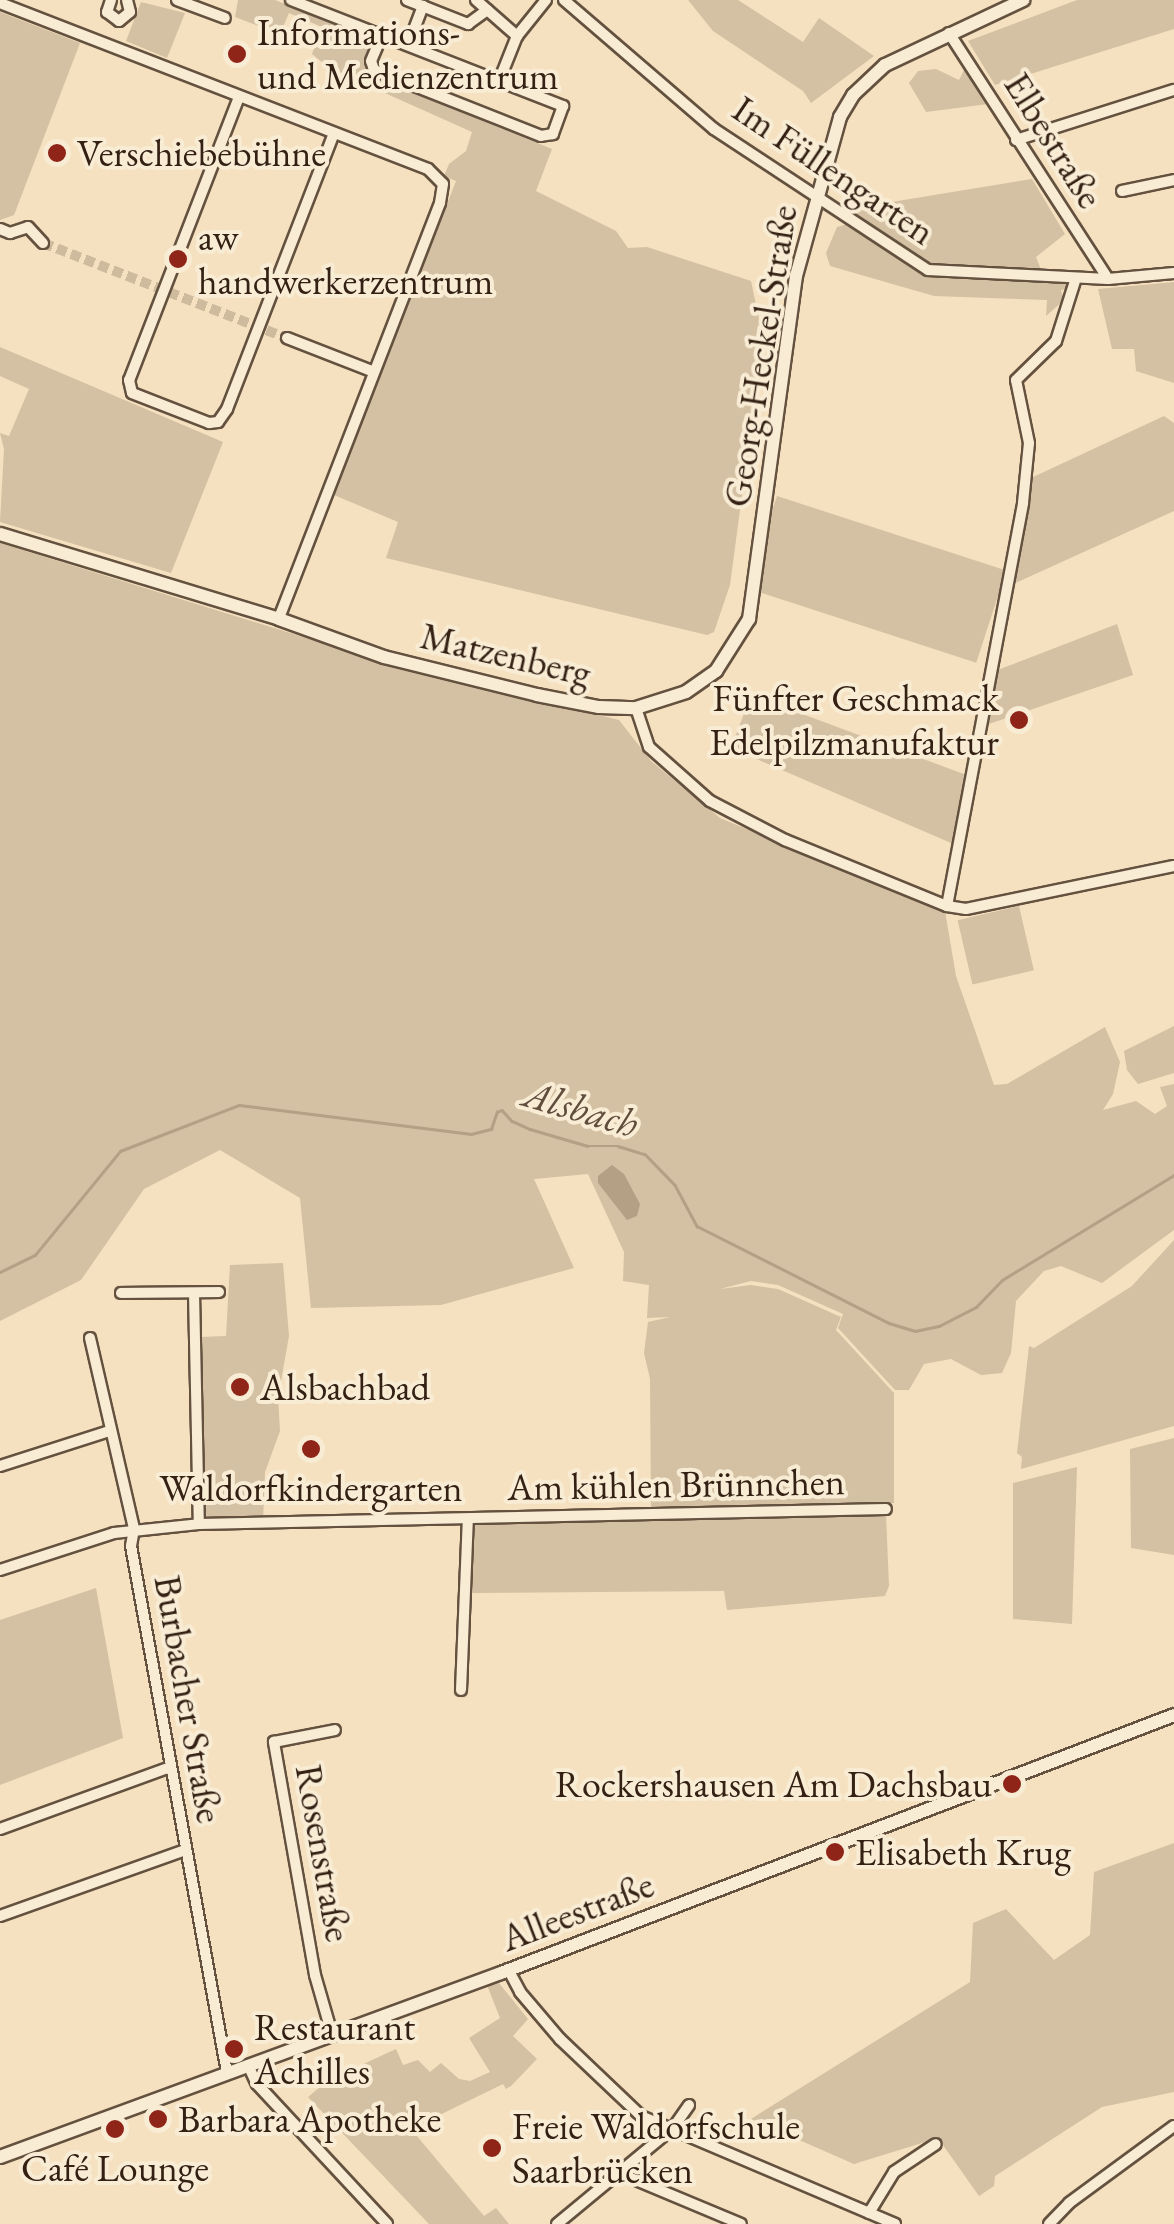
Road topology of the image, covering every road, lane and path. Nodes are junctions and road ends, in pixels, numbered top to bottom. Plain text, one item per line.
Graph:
1 (111, 0) edge
2 (126, 0) edge
3 (176, 0) edge
4 (291, 0) edge
5 (407, 0) edge
6 (476, 0) edge
7 (546, 0) edge
8 (564, 0) edge
9 (1023, 0) edge
10 (0, 4) edge
11 (422, 6) junction
12 (488, 10) junction
13 (226, 18) dead end
14 (949, 33) junction
15 (382, 36) junction
16 (517, 36) junction
17 (408, 45) junction
18 (499, 80) junction
19 (1174, 90) edge
20 (239, 97) junction
21 (334, 134) junction
22 (1016, 140) junction
23 (1174, 180) edge
24 (1122, 190) dead end
25 (816, 196) junction
26 (5, 231) edge
27 (43, 243) tunnel mouth
28 (1174, 273) edge
29 (1076, 278) junction
30 (1108, 280) junction
31 (287, 338) tunnel mouth
32 (374, 372) junction
33 (0, 534) edge
34 (279, 619) junction
35 (636, 708) junction
36 (1174, 866) edge
37 (947, 906) junction
38 (194, 1292) junction
39 (220, 1292) dead end
40 (121, 1293) dead end
41 (90, 1338) dead end
42 (108, 1431) junction
43 (0, 1466) edge
44 (886, 1509) dead end
45 (468, 1519) junction
46 (198, 1524) junction
47 (134, 1529) junction
48 (0, 1570) edge
49 (461, 1690) dead end
50 (1174, 1715) edge
51 (334, 1730) dead end
52 (170, 1767) junction
53 (0, 1829) edge
54 (185, 1850) junction
55 (0, 1916) edge
56 (508, 1970) junction
57 (332, 2034) junction
58 (248, 2065) junction
59 (227, 2072) junction
60 (689, 2105) dead end
61 (1174, 2126) edge
62 (668, 2132) junction
63 (936, 2144) dead end
64 (0, 2156) edge
65 (619, 2173) junction
66 (869, 2213) junction
67 (387, 2224) edge
68 (558, 2224) edge
69 (741, 2224) edge
70 (895, 2224) edge
71 (1049, 2224) edge

1 - 2 street
3 - 13 street
4 - 15 street
5 - 11 street
6 - 12 street
7 - 16 street
8 - 25 street, Im Füllengarten
9 - 14 street, Georg-Heckel-Straße
10 - 20 street
11 - 12 street
11 - 17 street
12 - 16 street
14 - 22 street, Elbestraße
14 - 25 street, Georg-Heckel-Straße
15 - 17 street
15 - 18 street
16 - 18 street
17 - 18 street
19 - 22 street
20 - 21 street
20 - 21 street
21 - 32 street
22 - 30 street, Elbestraße
23 - 24 street
25 - 29 street, Im Füllengarten
25 - 35 street, Georg-Heckel-Straße
26 - 27 street
28 - 30 street, Im Füllengarten
29 - 30 street, Im Füllengarten
29 - 37 street
31 - 32 street
32 - 34 street
33 - 34 street, Matzenberg
34 - 35 street, Matzenberg
35 - 37 street, Matzenberg
36 - 37 street, Matzenberg
38 - 39 street
38 - 40 street
38 - 46 street
41 - 42 street, Burbacher Straße
42 - 43 street
42 - 47 street, Burbacher Straße
44 - 45 street, Am kühlen Brünnchen
45 - 46 street, Am kühlen Brünnchen
45 - 49 street, Am kühlen Brünnchen
46 - 47 street, Am kühlen Brünnchen
47 - 48 street, Am kühlen Brünnchen
47 - 52 street, Burbacher Straße
50 - 56 street, Alleestraße
51 - 57 street, Rosenstraße
52 - 53 street
52 - 54 street, Burbacher Straße
54 - 55 street
54 - 59 street, Burbacher Straße
56 - 57 street, Alleestraße
56 - 62 street
57 - 58 street, Alleestraße
58 - 59 street, Alleestraße
58 - 67 street
59 - 64 street, Alleestraße
60 - 62 street
61 - 71 street
62 - 65 street
62 - 66 street
63 - 66 street
65 - 68 street
65 - 69 street
66 - 70 street

